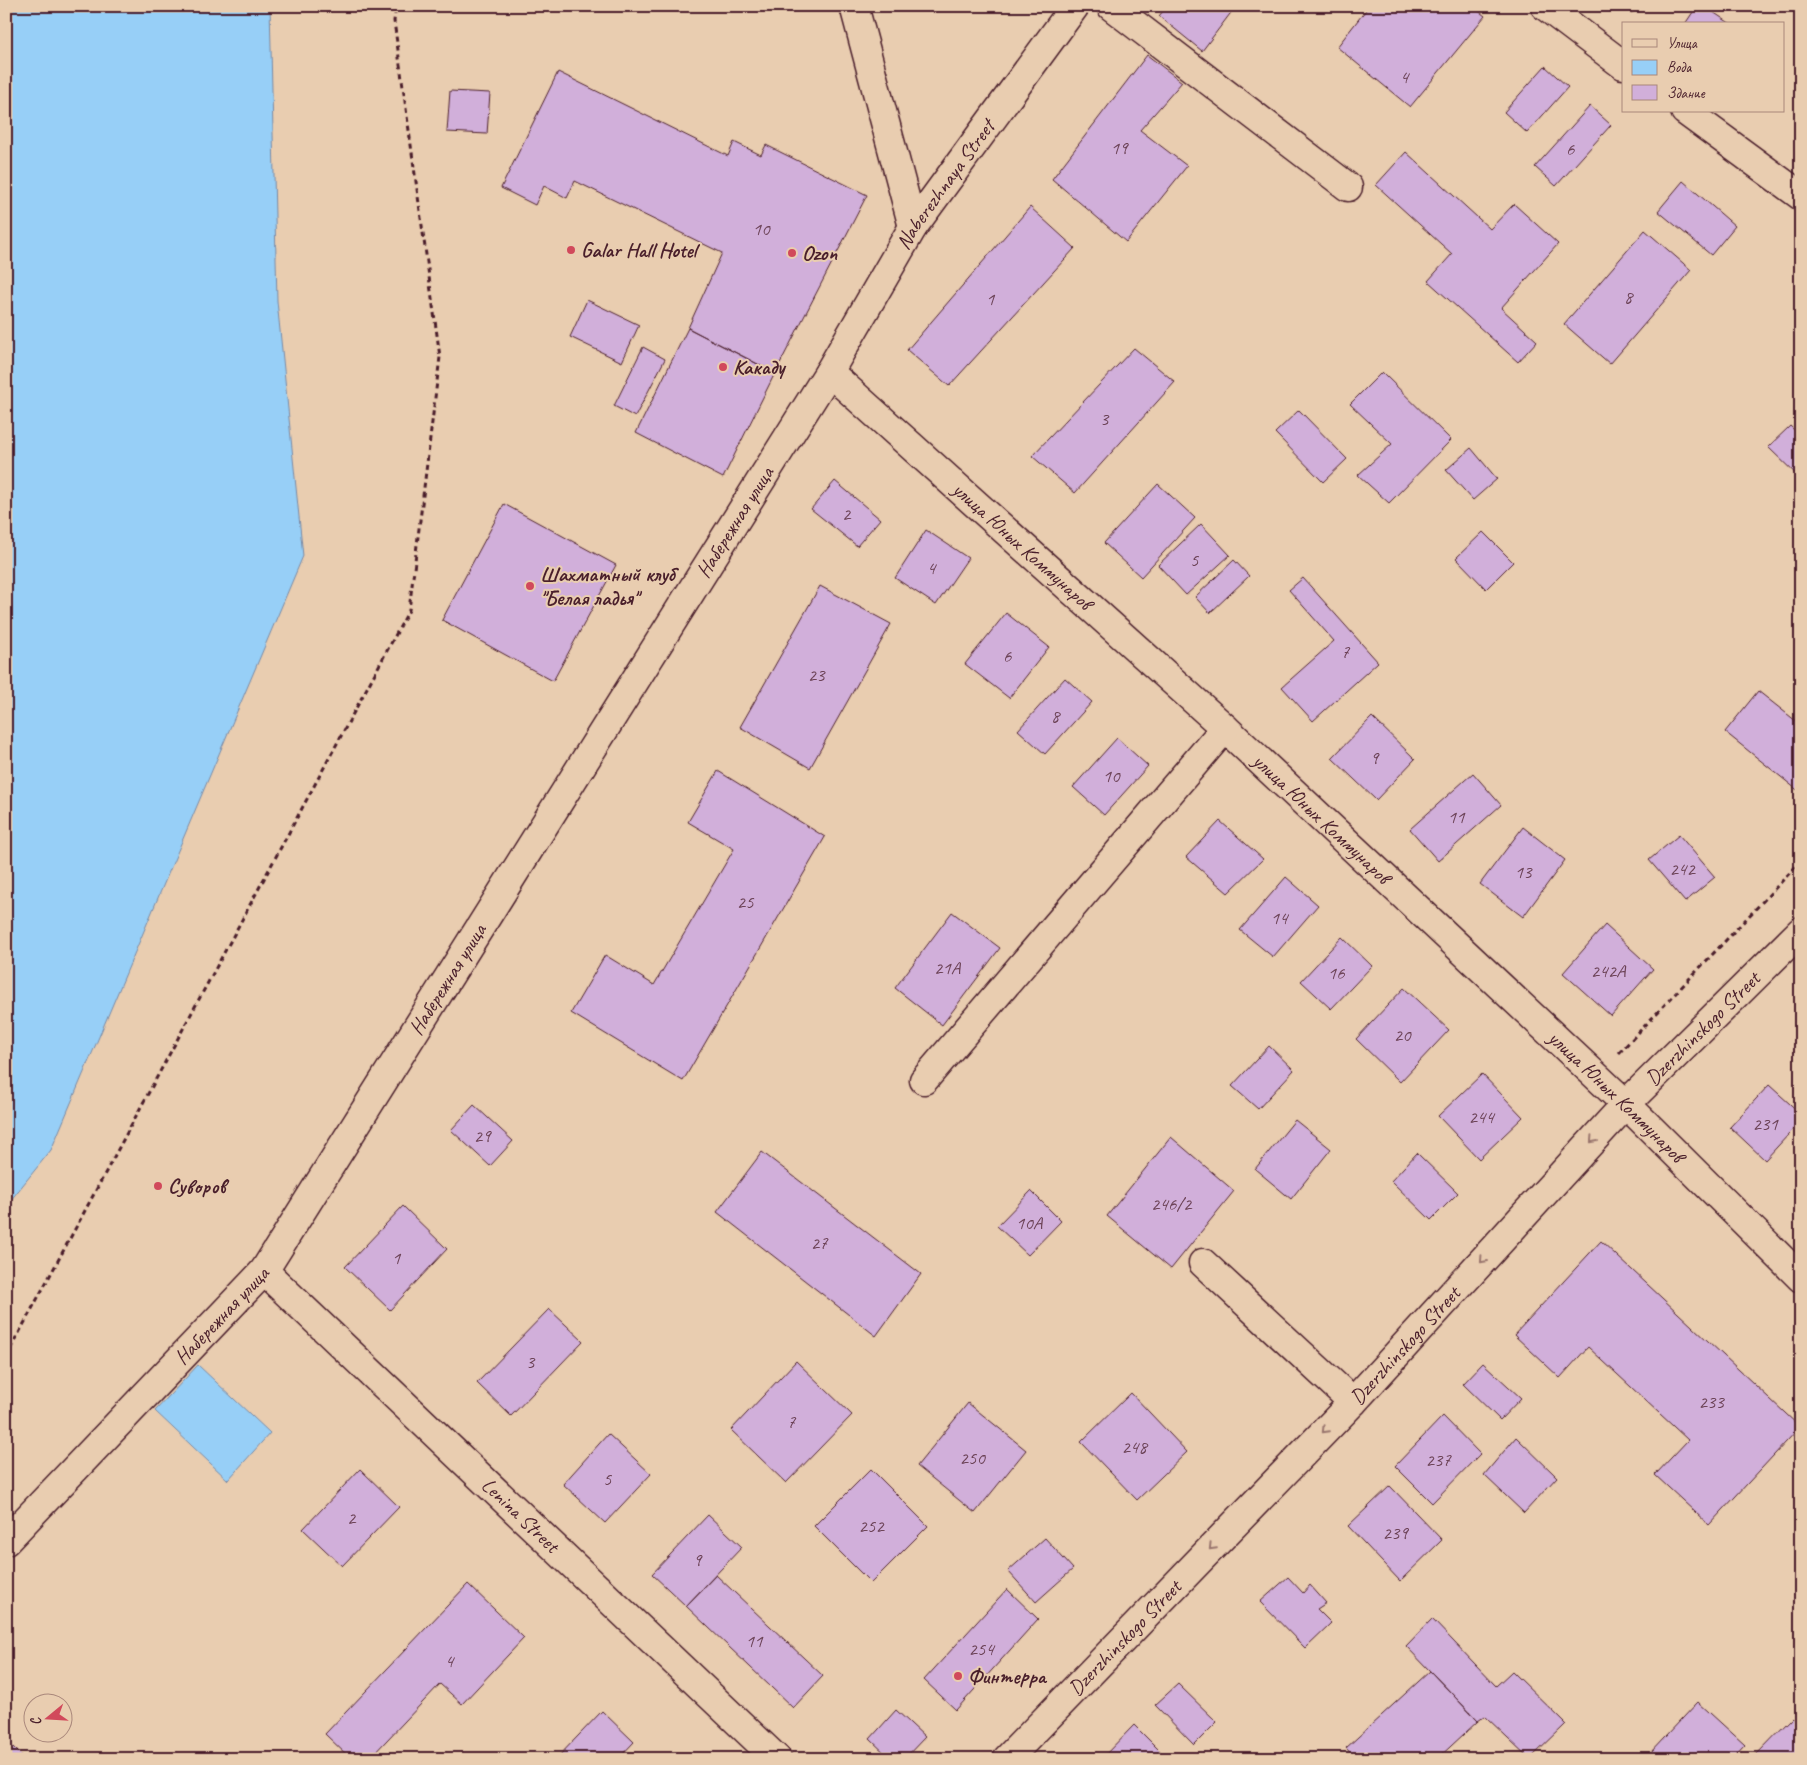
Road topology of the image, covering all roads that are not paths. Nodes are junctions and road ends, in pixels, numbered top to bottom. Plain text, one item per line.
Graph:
1 (854, 6) edge
2 (1075, 6) edge
3 (1111, 6) edge
4 (1545, 6) edge
5 (1622, 64) edge
6 (1686, 112) edge
7 (1348, 188) dead end
8 (1801, 196) edge
9 (913, 227) junction
10 (829, 372) junction
11 (1225, 728) junction
12 (1801, 931) edge
13 (924, 1080) dead end
14 (1626, 1104) junction
15 (1203, 1263) dead end
16 (264, 1271) junction
17 (1801, 1278) edge
18 (1353, 1402) junction
19 (6, 1541) edge
20 (777, 1759) edge
21 (1007, 1759) edge

1 - 9 street
2 - 9 street, Naberezhnaya Street
3 - 7 street
4 - 5 street
6 - 8 street
9 - 10 street, Naberezhnaya Street
10 - 11 street, улица Юных Коммунаров
10 - 16 street, Набережная улица
11 - 13 street
11 - 14 street, улица Юных Коммунаров
12 - 14 street, Dzerzhinskogo Street
14 - 17 street, улица Юных Коммунаров
14 -> 18 street, Dzerzhinskogo Street
15 - 18 street
16 - 19 street, Набережная улица
16 - 20 street, Lenina Street
18 -> 21 street, Dzerzhinskogo Street

